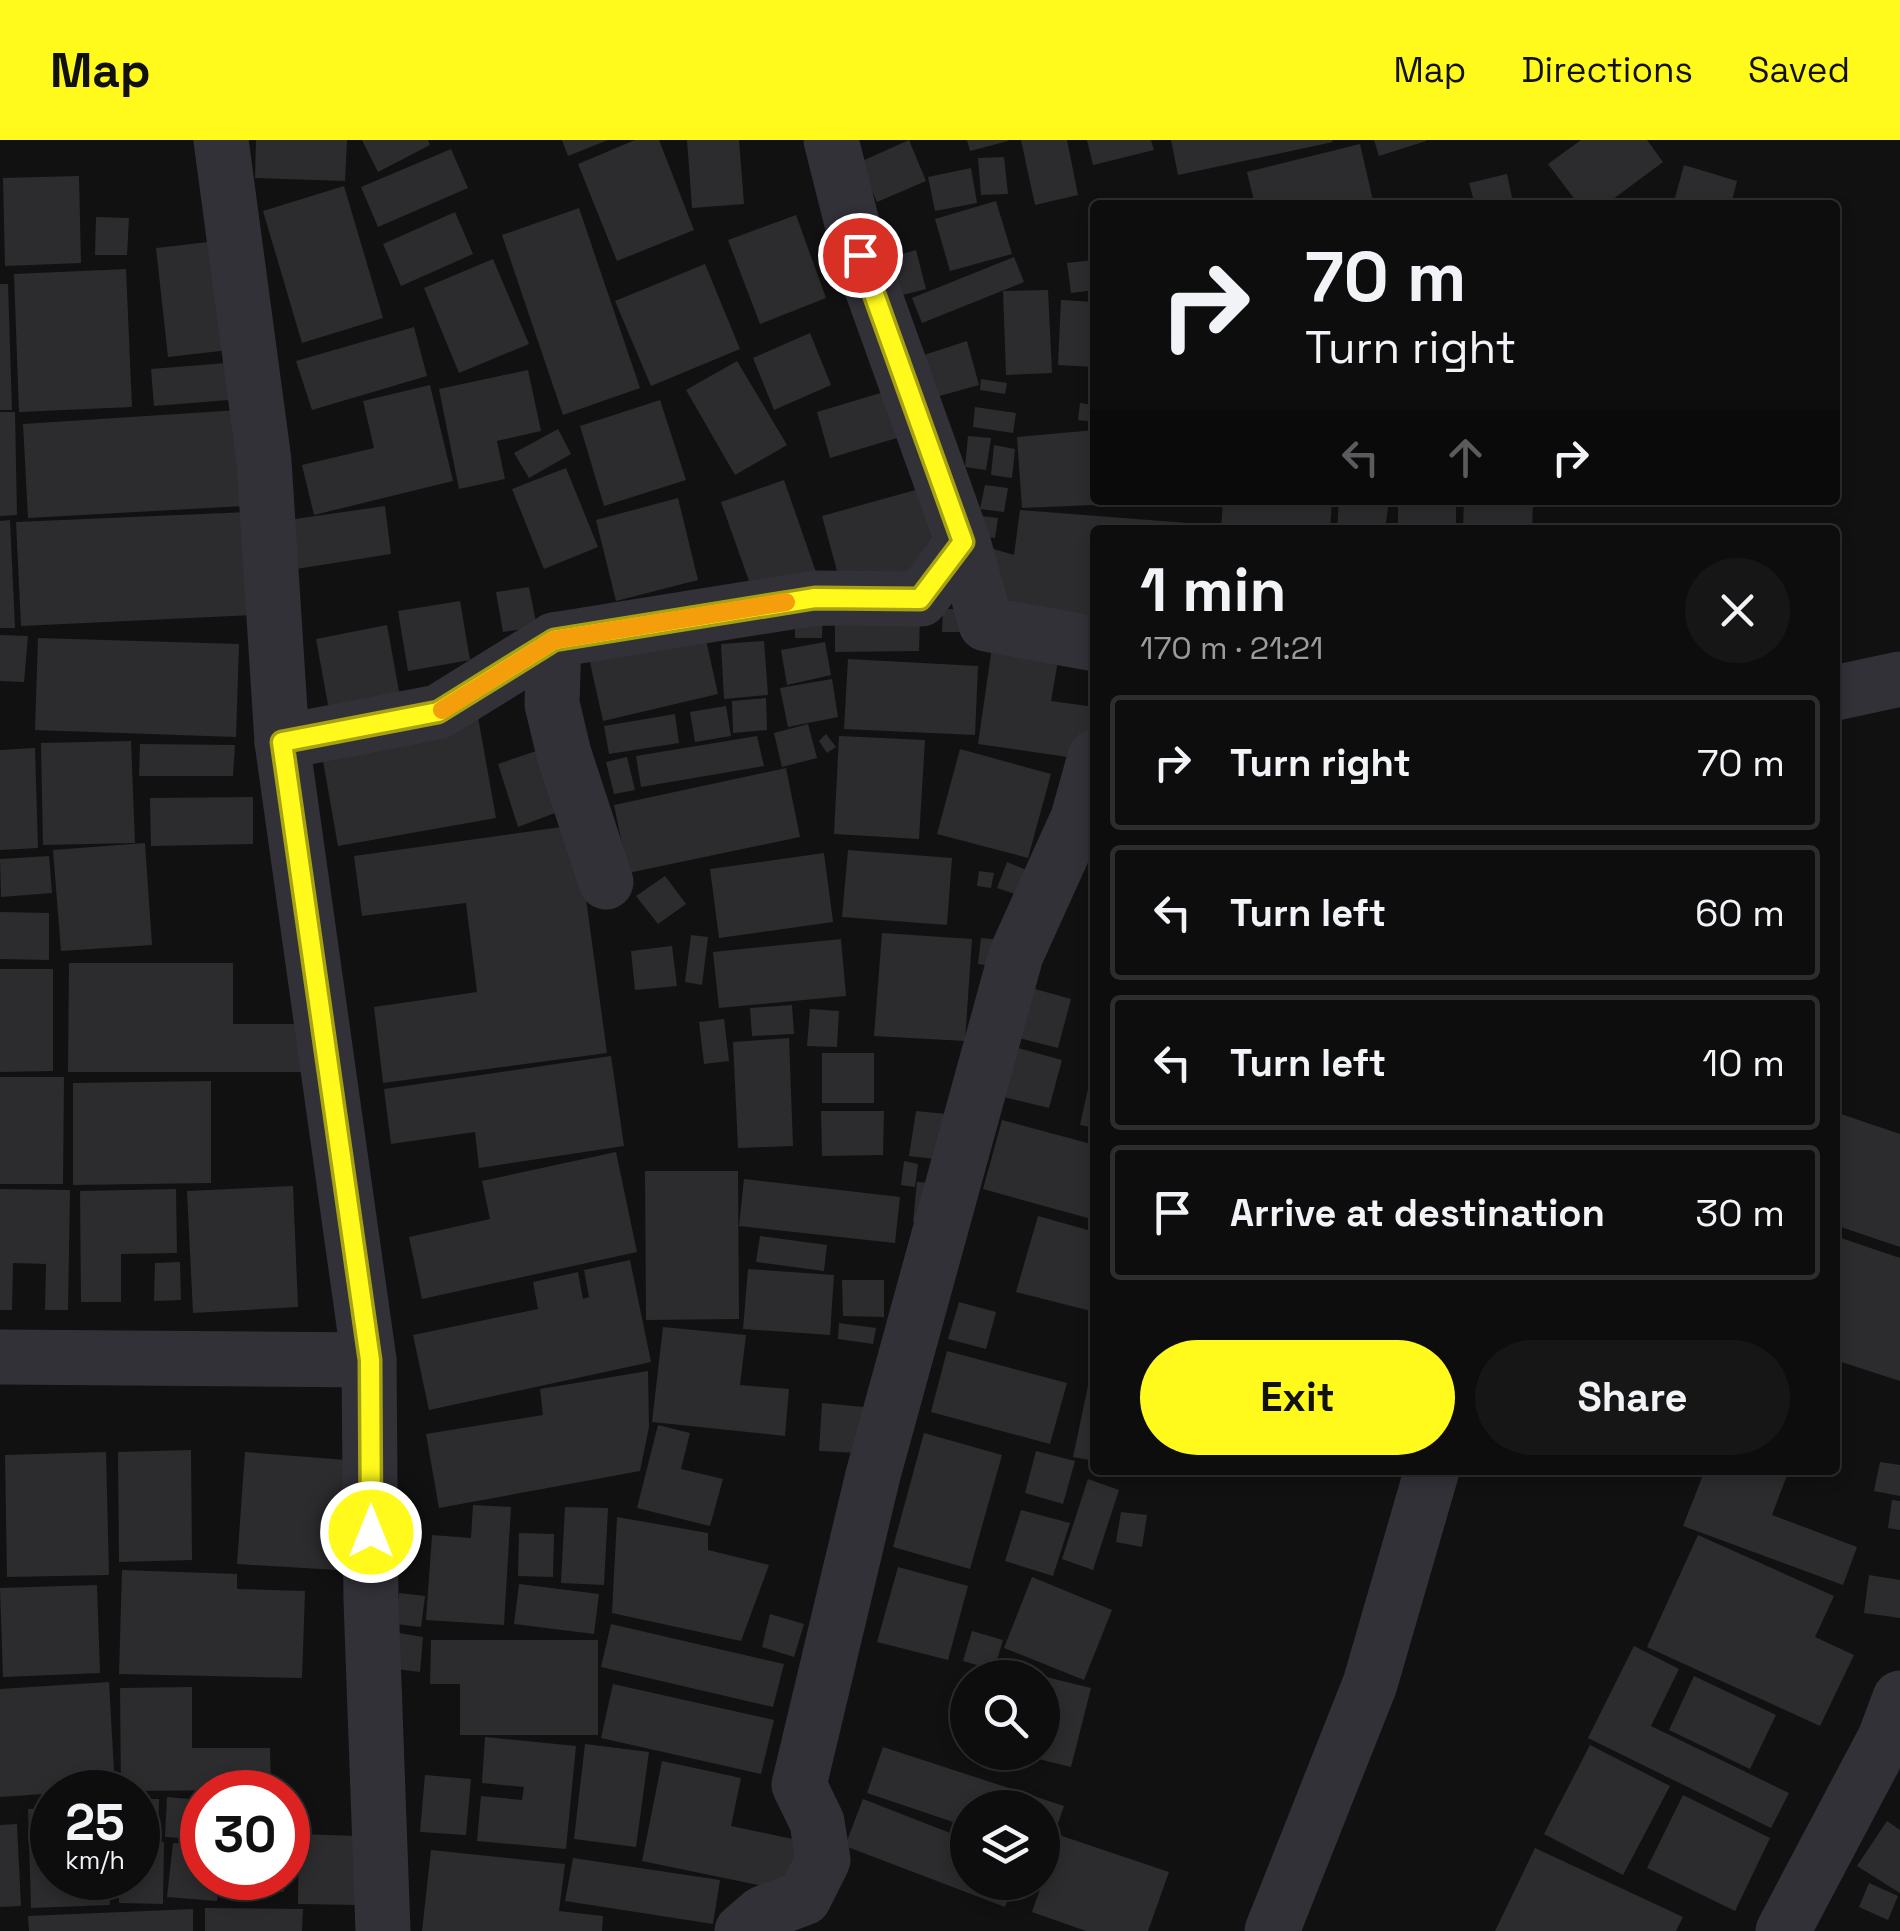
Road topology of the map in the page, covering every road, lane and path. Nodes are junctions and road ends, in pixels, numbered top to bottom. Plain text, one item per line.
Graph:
1 (221, 140) edge
2 (831, 140) edge
3 (963, 542) junction
4 (554, 640) junction
5 (1090, 643) edge
6 (1900, 679) edge
7 (1840, 691) edge
8 (282, 742) junction
9 (1090, 775) edge
10 (606, 882) dead end
11 (0, 1357) edge
12 (370, 1360) junction
13 (1431, 1475) edge
14 (1900, 1698) edge
15 (753, 1922) edge
16 (383, 1931) edge
17 (822, 1931) edge
18 (1272, 1931) edge
19 (1783, 1931) edge

1 - 8 street
2 - 3 street
3 - 4 street
3 - 5 street
4 - 8 street
4 - 10 street
6 - 7 street
8 - 12 street
9 - 15 street
11 - 12 street
12 - 16 street
13 - 18 street
14 - 19 street
15 - 17 street

